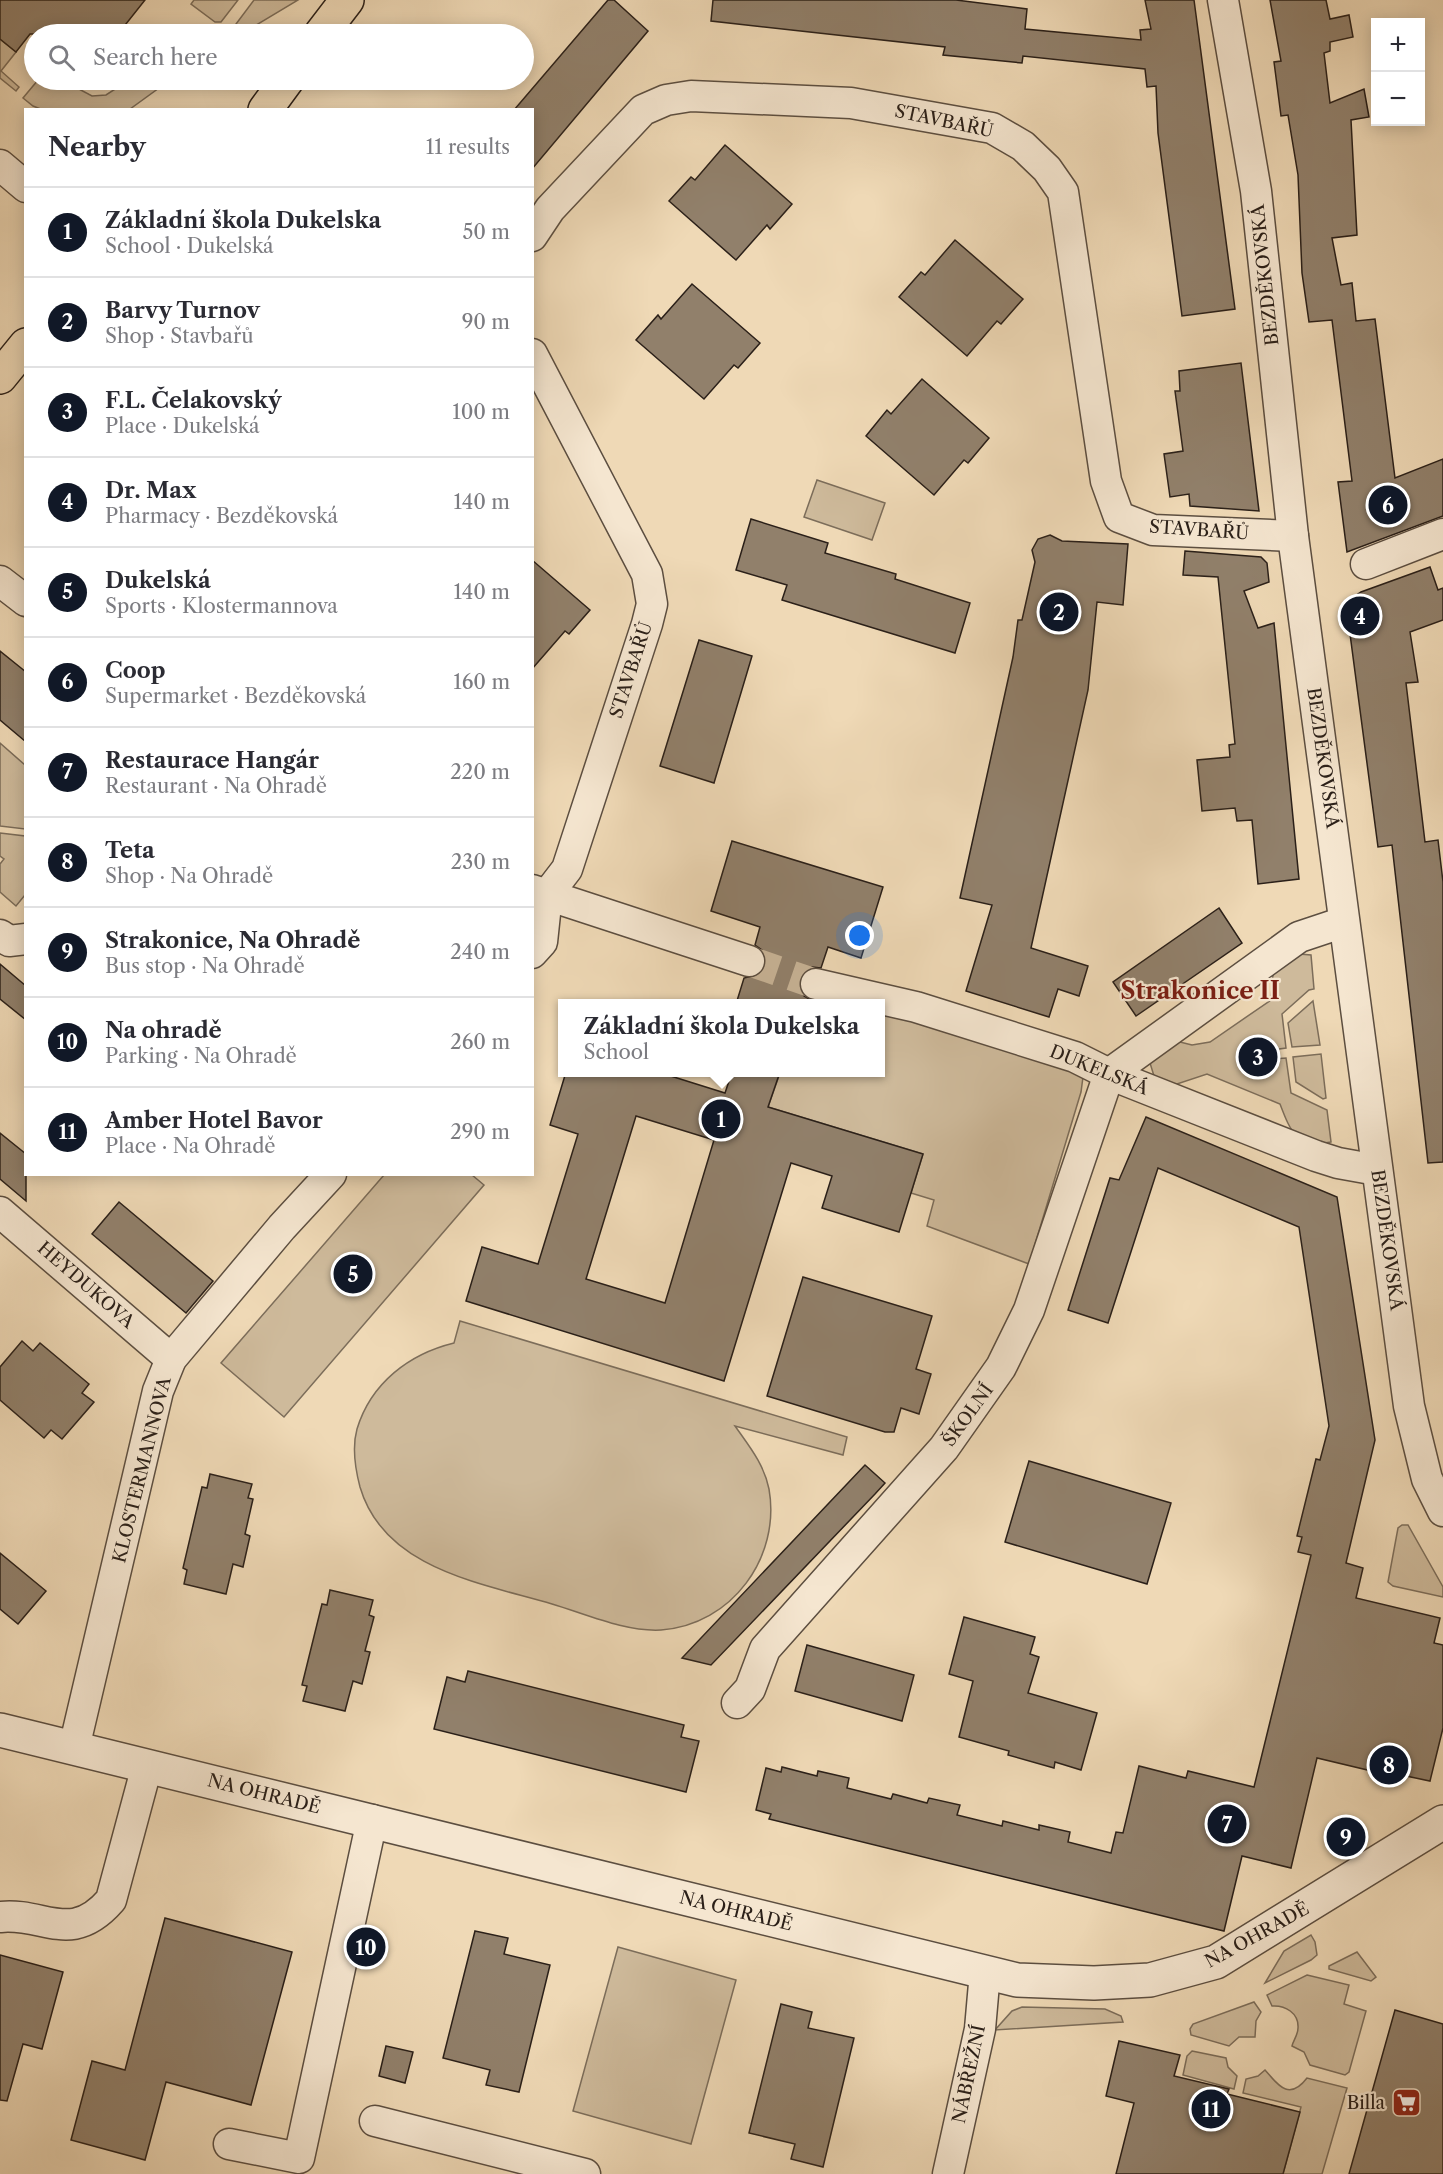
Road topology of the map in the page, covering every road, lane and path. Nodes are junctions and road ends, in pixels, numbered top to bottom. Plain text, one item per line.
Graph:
1 (347, 0) edge
2 (1223, 0) edge
3 (329, 24) edge
4 (280, 90) edge
5 (266, 108) edge
6 (0, 165) edge
7 (24, 185) edge
8 (534, 233) edge
9 (24, 347) edge
10 (534, 358) edge
11 (24, 371) edge
12 (0, 377) edge
13 (0, 390) edge
14 (1443, 534) edge
15 (1293, 536) junction
16 (1365, 564) dead end
17 (0, 581) edge
18 (24, 599) edge
19 (540, 892) edge
20 (1344, 922) junction
21 (0, 935) edge
22 (24, 939) edge
23 (534, 951) edge
24 (749, 961) tunnel mouth
25 (816, 984) tunnel mouth
26 (881, 999) edge
27 (885, 1000) edge
28 (1109, 1074) junction
29 (1377, 1170) junction
30 (329, 1176) edge
31 (0, 1212) edge
32 (171, 1359) junction
33 (1443, 1510) edge
34 (737, 1703) dead end
35 (0, 1730) edge
36 (74, 1748) junction
37 (147, 1766) junction
38 (372, 1820) junction
39 (1443, 1822) edge
40 (0, 1917) edge
41 (985, 1972) junction
42 (375, 2121) dead end
43 (229, 2144) dead end
44 (585, 2174) edge
45 (948, 2174) edge

1 - 3 main road
2 - 15 street, BEZDĚKOVSKÁ
4 - 5 main road
6 - 7 street
8 - 15 street, STAVBAŘŮ
9 - 12 main road
10 - 19 street, STAVBAŘŮ
11 - 13 main road
14 - 16 street
15 - 20 street, BEZDĚKOVSKÁ
17 - 18 street
19 - 23 street
19 - 24 street
20 - 28 street
20 - 29 street, BEZDĚKOVSKÁ
21 - 22 street
25 - 26 street, DUKELSKÁ
27 - 28 street, DUKELSKÁ
28 - 29 street, DUKELSKÁ
28 - 34 street, ŠKOLNÍ
29 - 33 street, BEZDĚKOVSKÁ
30 - 32 street, KLOSTERMANNOVA
31 - 32 street, HEYDUKOVA
32 - 36 street, KLOSTERMANNOVA
35 - 36 street, NA OHRADĚ
36 - 37 street, NA OHRADĚ
37 - 38 street, NA OHRADĚ
37 - 40 street
38 - 41 street, NA OHRADĚ
38 - 43 street
39 - 41 street, NA OHRADĚ
41 - 45 street, NÁBŘEŽNÍ
42 - 44 street

